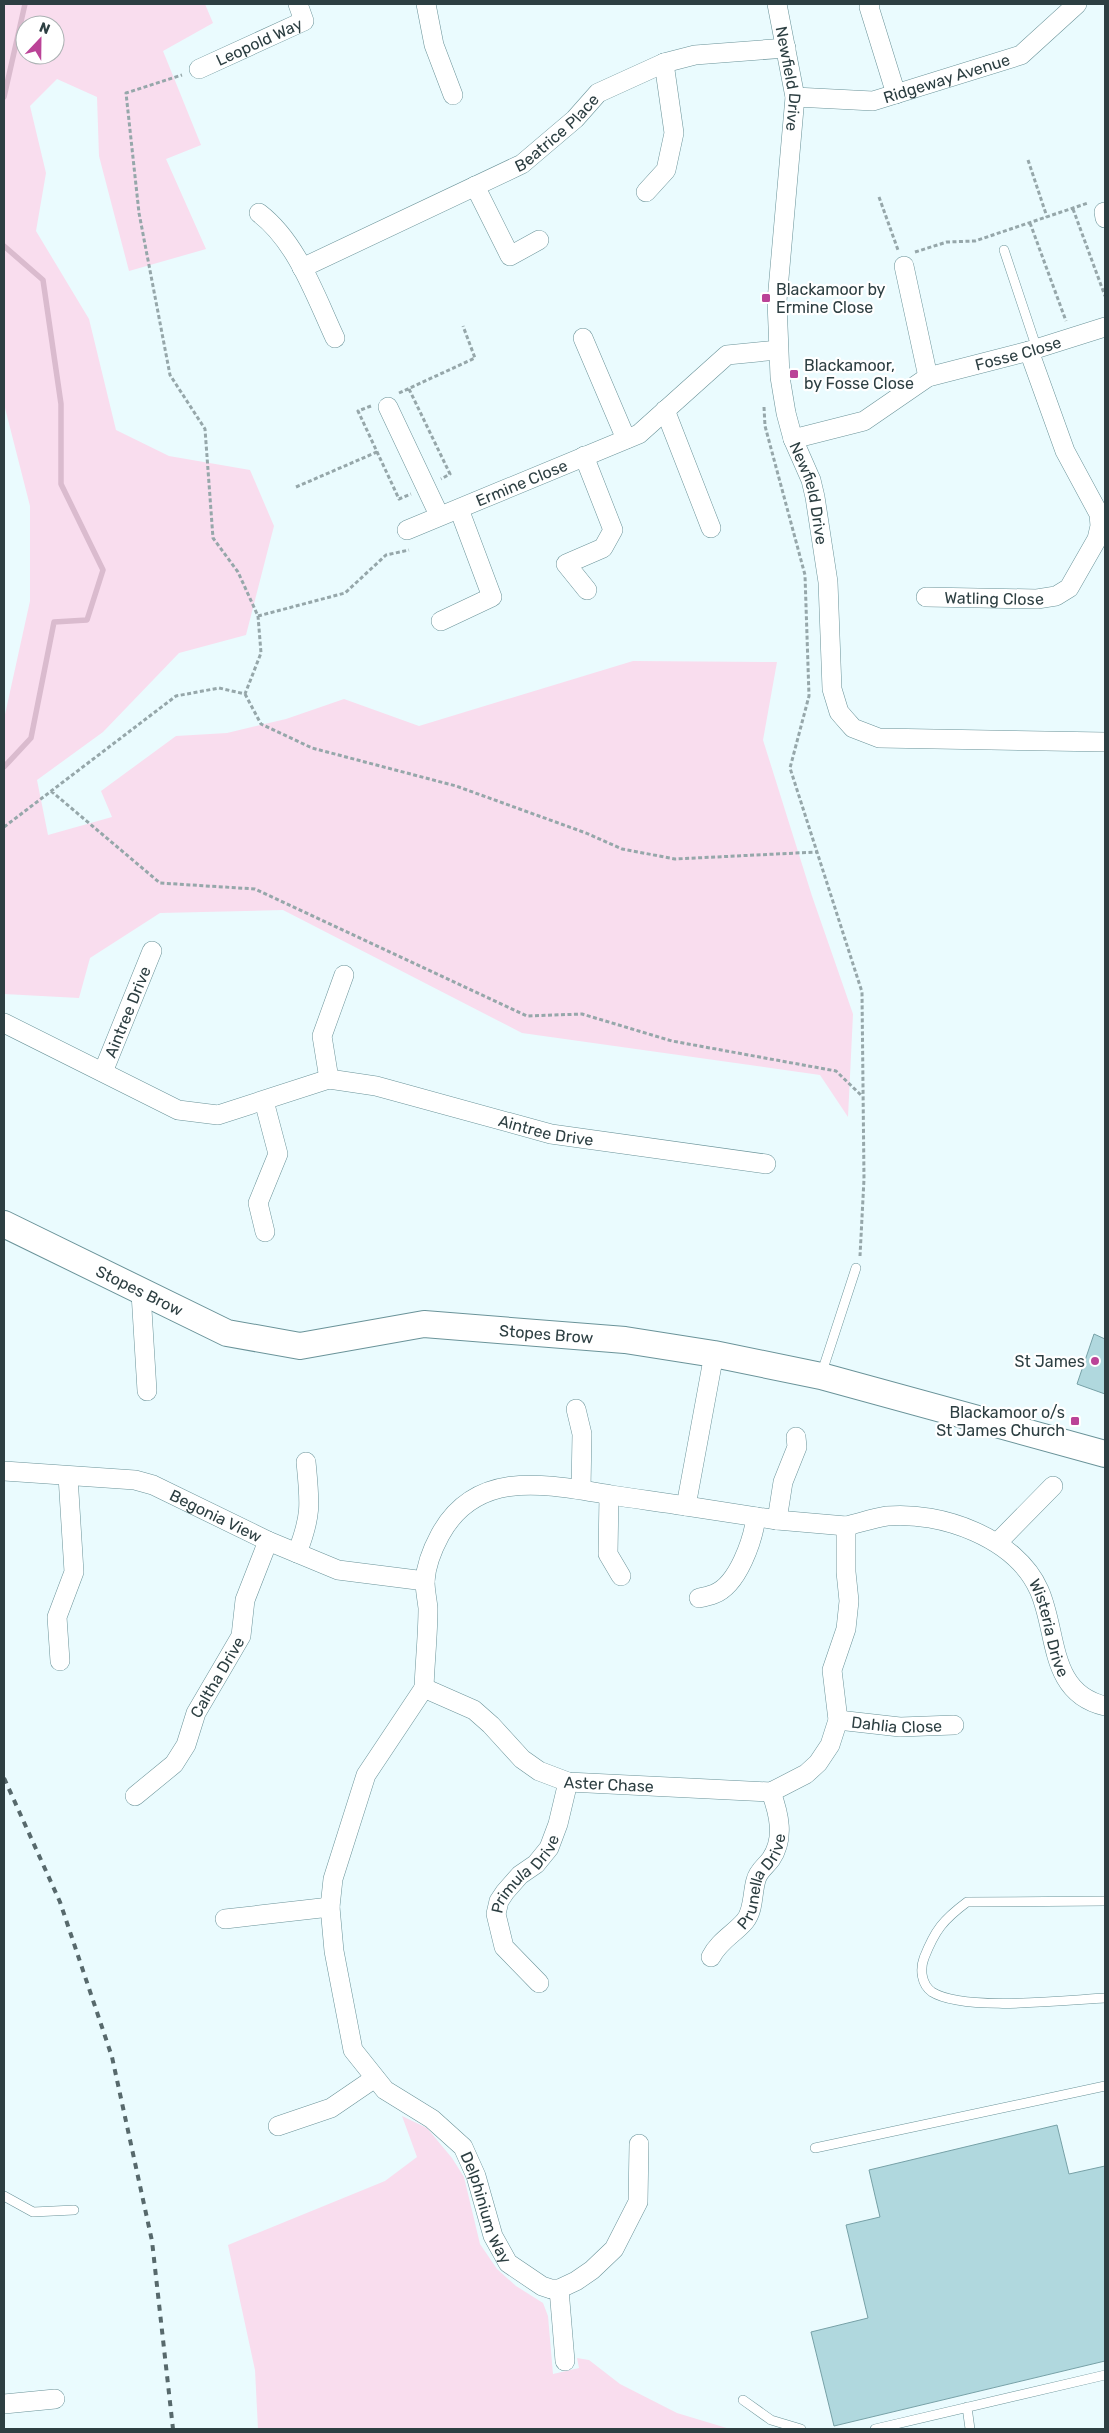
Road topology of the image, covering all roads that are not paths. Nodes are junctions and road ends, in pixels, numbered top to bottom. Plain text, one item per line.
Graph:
1 (298, 4) edge
2 (426, 4) edge
3 (777, 4) edge
4 (870, 4) edge
5 (1077, 4) edge
6 (786, 48) junction
7 (664, 63) junction
8 (199, 69) road end
9 (896, 94) junction
10 (453, 95) dead end
11 (795, 97) junction
12 (475, 186) junction
13 (646, 192) dead end
14 (259, 213) dead end
15 (538, 240) dead end
16 (1004, 250) dead end
17 (905, 258) road end
18 (302, 268) junction
19 (1105, 327) edge
20 (335, 338) dead end
21 (583, 338) dead end
22 (778, 350) junction
23 (1033, 350) junction
24 (928, 377) junction
25 (388, 407) dead end
26 (665, 410) junction
27 (793, 438) junction
28 (626, 439) junction
29 (584, 456) junction
30 (458, 509) junction
31 (439, 515) junction
32 (1102, 527) edge
33 (711, 528) dead end
34 (407, 530) road end
35 (587, 590) dead end
36 (926, 597) dead end
37 (441, 621) dead end
38 (1105, 742) edge
39 (152, 951) dead end
40 (344, 975) dead end
41 (4, 1023) edge
42 (103, 1072) junction
43 (329, 1080) junction
44 (264, 1101) junction
45 (766, 1164) dead end
46 (4, 1224) edge
47 (265, 1232) dead end
48 (856, 1268) road end
49 (141, 1293) junction
50 (714, 1354) junction
51 (821, 1376) junction
52 (147, 1391) dead end
53 (576, 1409) dead end
54 (796, 1437) dead end
55 (1105, 1454) edge
56 (306, 1462) dead end
57 (4, 1471) edge
58 (68, 1476) junction
59 (1054, 1486) dead end
60 (581, 1489) junction
61 (609, 1495) junction
62 (686, 1506) junction
63 (756, 1517) junction
64 (777, 1520) junction
65 (846, 1526) junction
66 (268, 1541) junction
67 (998, 1542) junction
68 (297, 1553) junction
69 (621, 1576) dead end
70 (425, 1581) junction
71 (699, 1598) dead end
72 (60, 1661) dead end
73 (424, 1688) junction
74 (1105, 1706) edge
75 (838, 1720) junction
76 (954, 1725) dead end
77 (568, 1782) junction
78 (771, 1792) junction
79 (135, 1796) dead end
80 (1105, 1901) edge
81 (330, 1907) junction
82 (225, 1919) dead end
83 (711, 1957) dead end
84 (539, 1983) dead end
85 (1105, 1998) edge
86 (375, 2078) junction
87 (1105, 2086) edge
88 (278, 2126) dead end
89 (639, 2144) dead end
90 (815, 2148) dead end
91 (4, 2196) edge
92 (74, 2210) dead end
93 (559, 2289) junction
94 (566, 2361) dead end
95 (1105, 2375) edge
96 (55, 2399) dead end
97 (743, 2400) dead end
98 (4, 2404) edge
99 (967, 2408) junction
100 (801, 2429) edge
101 (875, 2429) edge
102 (970, 2429) edge

1 - 8 street, Leopold Way
2 - 10 street
3 - 6 street, Newfield Drive
4 - 9 street
5 - 9 street, Ridgeway Avenue
6 - 7 street, Beatrice Place
6 - 11 street, Newfield Drive
7 - 12 street, Beatrice Place
7 - 13 street
9 - 11 street, Ridgeway Avenue
11 - 22 street, Newfield Drive
12 - 15 street
12 - 18 street, Beatrice Place
14 - 18 street
16 - 23 lane
17 - 24 street
18 - 20 street
19 - 23 street, Fosse Close
21 - 28 street
22 - 26 street, Ermine Close
22 - 27 street, Newfield Drive
23 - 24 street, Fosse Close
23 - 32 street, Watling Close
24 - 27 street, Fosse Close
25 - 31 street
26 - 28 street, Ermine Close
26 - 33 street
27 - 38 street, Newfield Drive
28 - 29 street, Ermine Close
29 - 30 street, Ermine Close
29 - 35 street, Ermine Close
30 - 31 street, Ermine Close
30 - 37 street, Ermine Close
31 - 34 street, Ermine Close
32 - 36 street, Watling Close
39 - 42 street, Aintree Drive
40 - 43 street
41 - 42 street, Aintree Drive
42 - 44 street, Aintree Drive
43 - 44 street, Aintree Drive
43 - 45 street, Aintree Drive
44 - 47 street
46 - 49 main road, Stopes Brow
48 - 51 lane
49 - 50 main road, Stopes Brow
49 - 52 street
50 - 51 main road, Stopes Brow
50 - 62 street
51 - 55 main road, Stopes Brow
53 - 60 street
54 - 64 street
56 - 68 street
57 - 58 street, Begonia View
58 - 66 street, Begonia View
58 - 72 street
59 - 67 street
60 - 61 street
60 - 70 street
61 - 62 street
61 - 69 street
62 - 63 street
63 - 64 street
63 - 71 street
64 - 65 street
65 - 67 street, Wisteria Drive
65 - 75 street, Aster Chase
66 - 68 street, Begonia View
66 - 79 street, Caltha Drive
67 - 74 street, Wisteria Drive
68 - 70 street, Begonia View
70 - 73 street
73 - 77 street, Aster Chase
73 - 81 street, Delphinium Way
75 - 76 street, Dahlia Close
75 - 78 street, Aster Chase
77 - 78 street, Aster Chase
77 - 84 street, Primula Drive
78 - 83 street, Prunella Drive
80 - 85 lane
81 - 82 street
81 - 86 street, Delphinium Way
86 - 88 street
86 - 93 street, Delphinium Way
87 - 90 lane
89 - 93 street
91 - 92 lane
93 - 94 street
95 - 99 lane
96 - 98 street
97 - 100 lane
99 - 101 lane
99 - 102 lane

